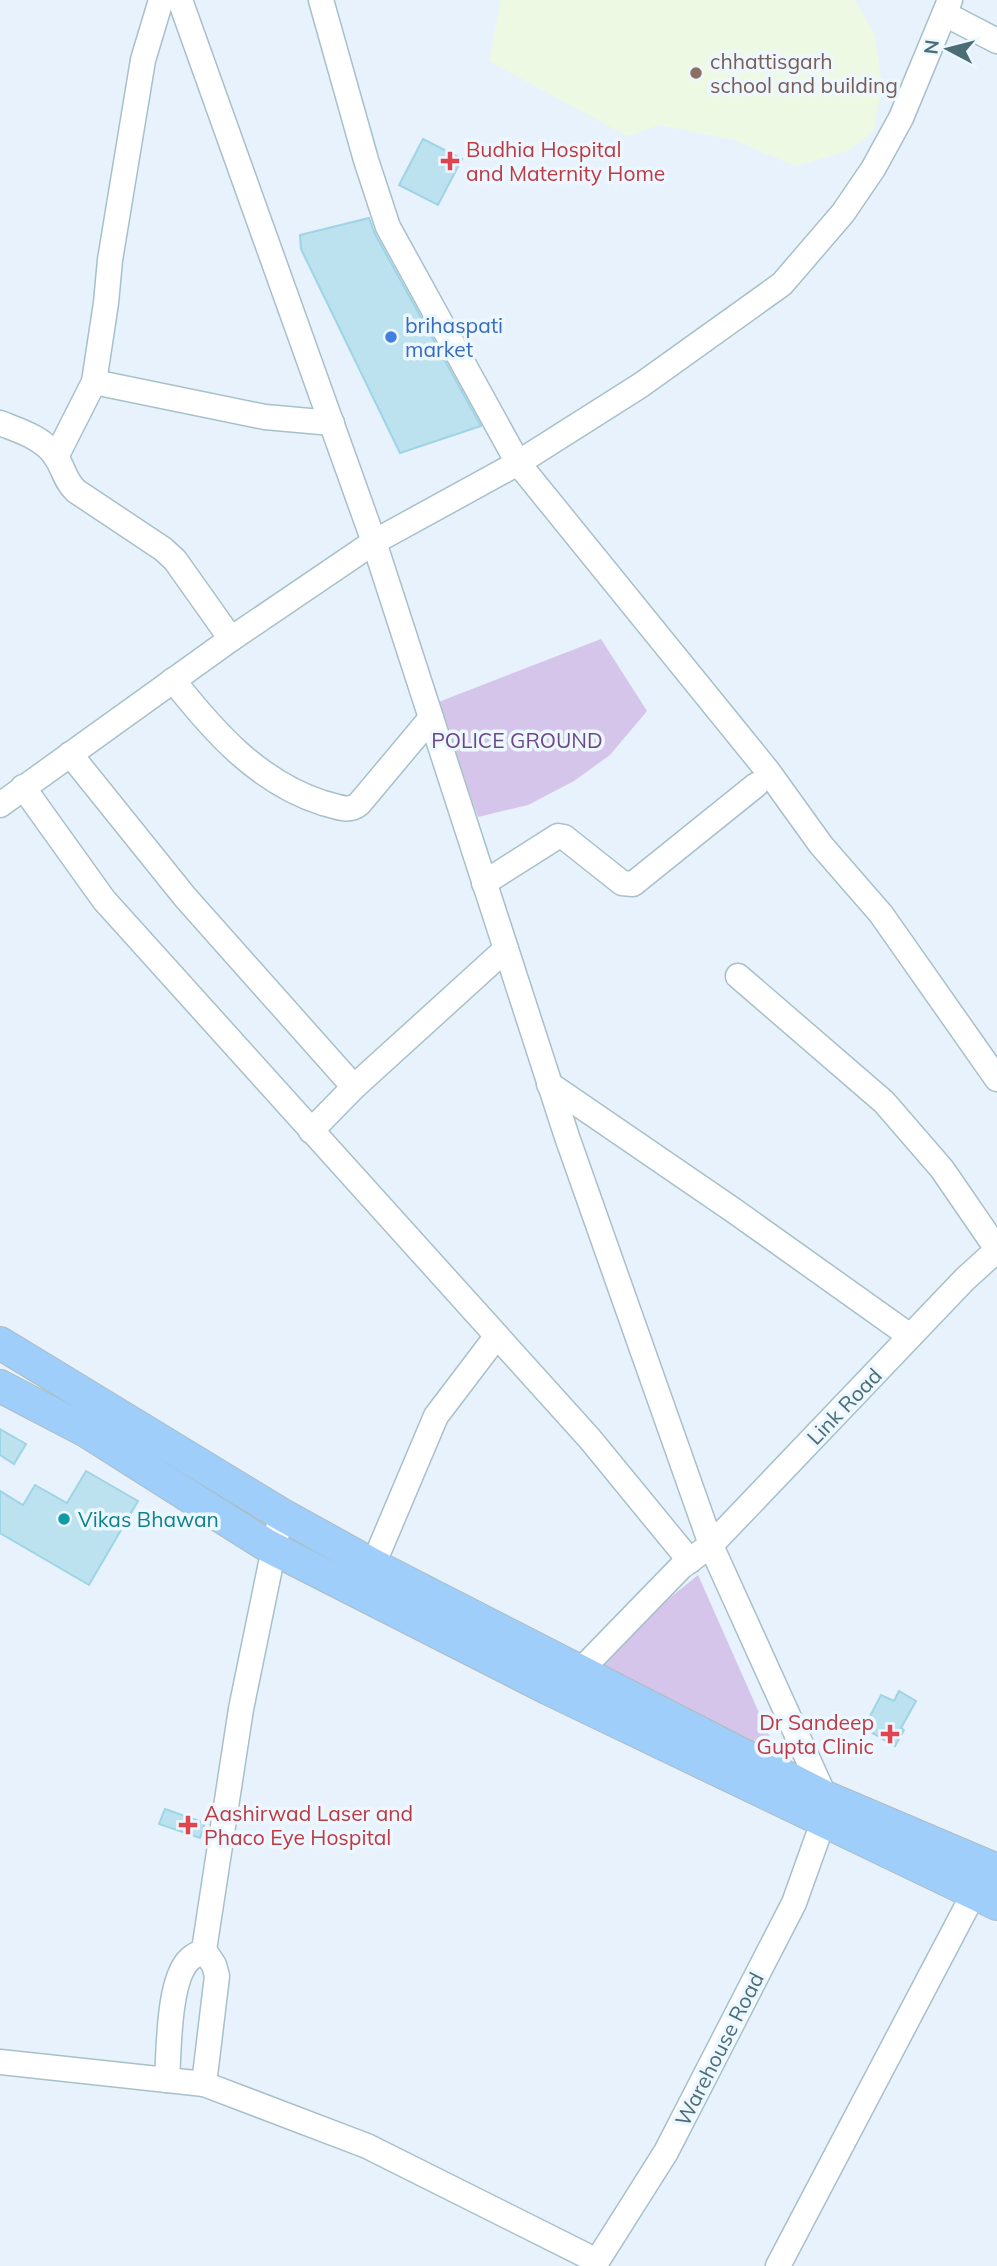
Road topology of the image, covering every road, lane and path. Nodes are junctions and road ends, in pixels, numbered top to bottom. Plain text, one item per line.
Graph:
1 (161, 0) edge
2 (180, 0) edge
3 (321, 0) edge
4 (947, 7) edge
5 (997, 41) edge
6 (94, 382) junction
7 (0, 423) edge
8 (332, 423) junction
9 (56, 457) junction
10 (518, 463) junction
11 (374, 542) junction
12 (231, 639) junction
13 (173, 680) junction
14 (431, 718) junction
15 (70, 754) junction
16 (756, 785) dead end
17 (23, 787) junction
18 (0, 805) edge
19 (484, 883) junction
20 (506, 949) junction
21 (738, 976) dead end
22 (997, 1079) edge
23 (549, 1084) junction
24 (354, 1087) junction
25 (311, 1131) junction
26 (997, 1250) edge
27 (910, 1336) junction
28 (496, 1337) junction
29 (0, 1343) edge
30 (0, 1386) edge
31 (281, 1514) junction
32 (712, 1544) junction
33 (273, 1549) junction
34 (690, 1561) junction
35 (373, 1564) junction
36 (577, 1687) junction
37 (824, 1810) junction
38 (997, 1870) edge
39 (985, 1899) edge
40 (204, 1950) junction
41 (0, 2062) edge
42 (167, 2080) junction
43 (204, 2084) junction
44 (595, 2264) edge
45 (778, 2266) edge

1 - 6 street
2 - 8 street
3 - 10 street
4 - 5 street
4 - 10 street
6 - 8 street
6 - 9 street
7 - 9 street
8 - 11 street
9 - 12 street
10 - 11 street
10 - 22 street
11 - 12 street
11 - 14 street
12 - 13 street
13 - 14 street
13 - 15 street
14 - 19 street
15 - 17 street
15 - 24 street
16 - 19 street
17 - 18 street
17 - 25 street
19 - 20 street
20 - 23 street
20 - 24 street
21 - 26 street
23 - 27 street
23 - 32 street
24 - 25 street
25 - 28 street
26 - 27 street, Link Road
27 - 32 street, Link Road
28 - 34 street
28 - 35 street
29 - 31 main road
30 - 33 main road
31 - 33 street
31 - 35 main road
32 - 34 street, Link Road
32 - 37 street
33 - 36 main road
33 - 40 street
34 - 36 street, Link Road
35 - 36 main road
36 - 37 main road
37 - 38 main road
37 - 39 main road
37 - 44 street, Warehouse Road
39 - 45 street
40 - 42 street
40 - 43 street
41 - 42 street
42 - 43 street
43 - 44 street

